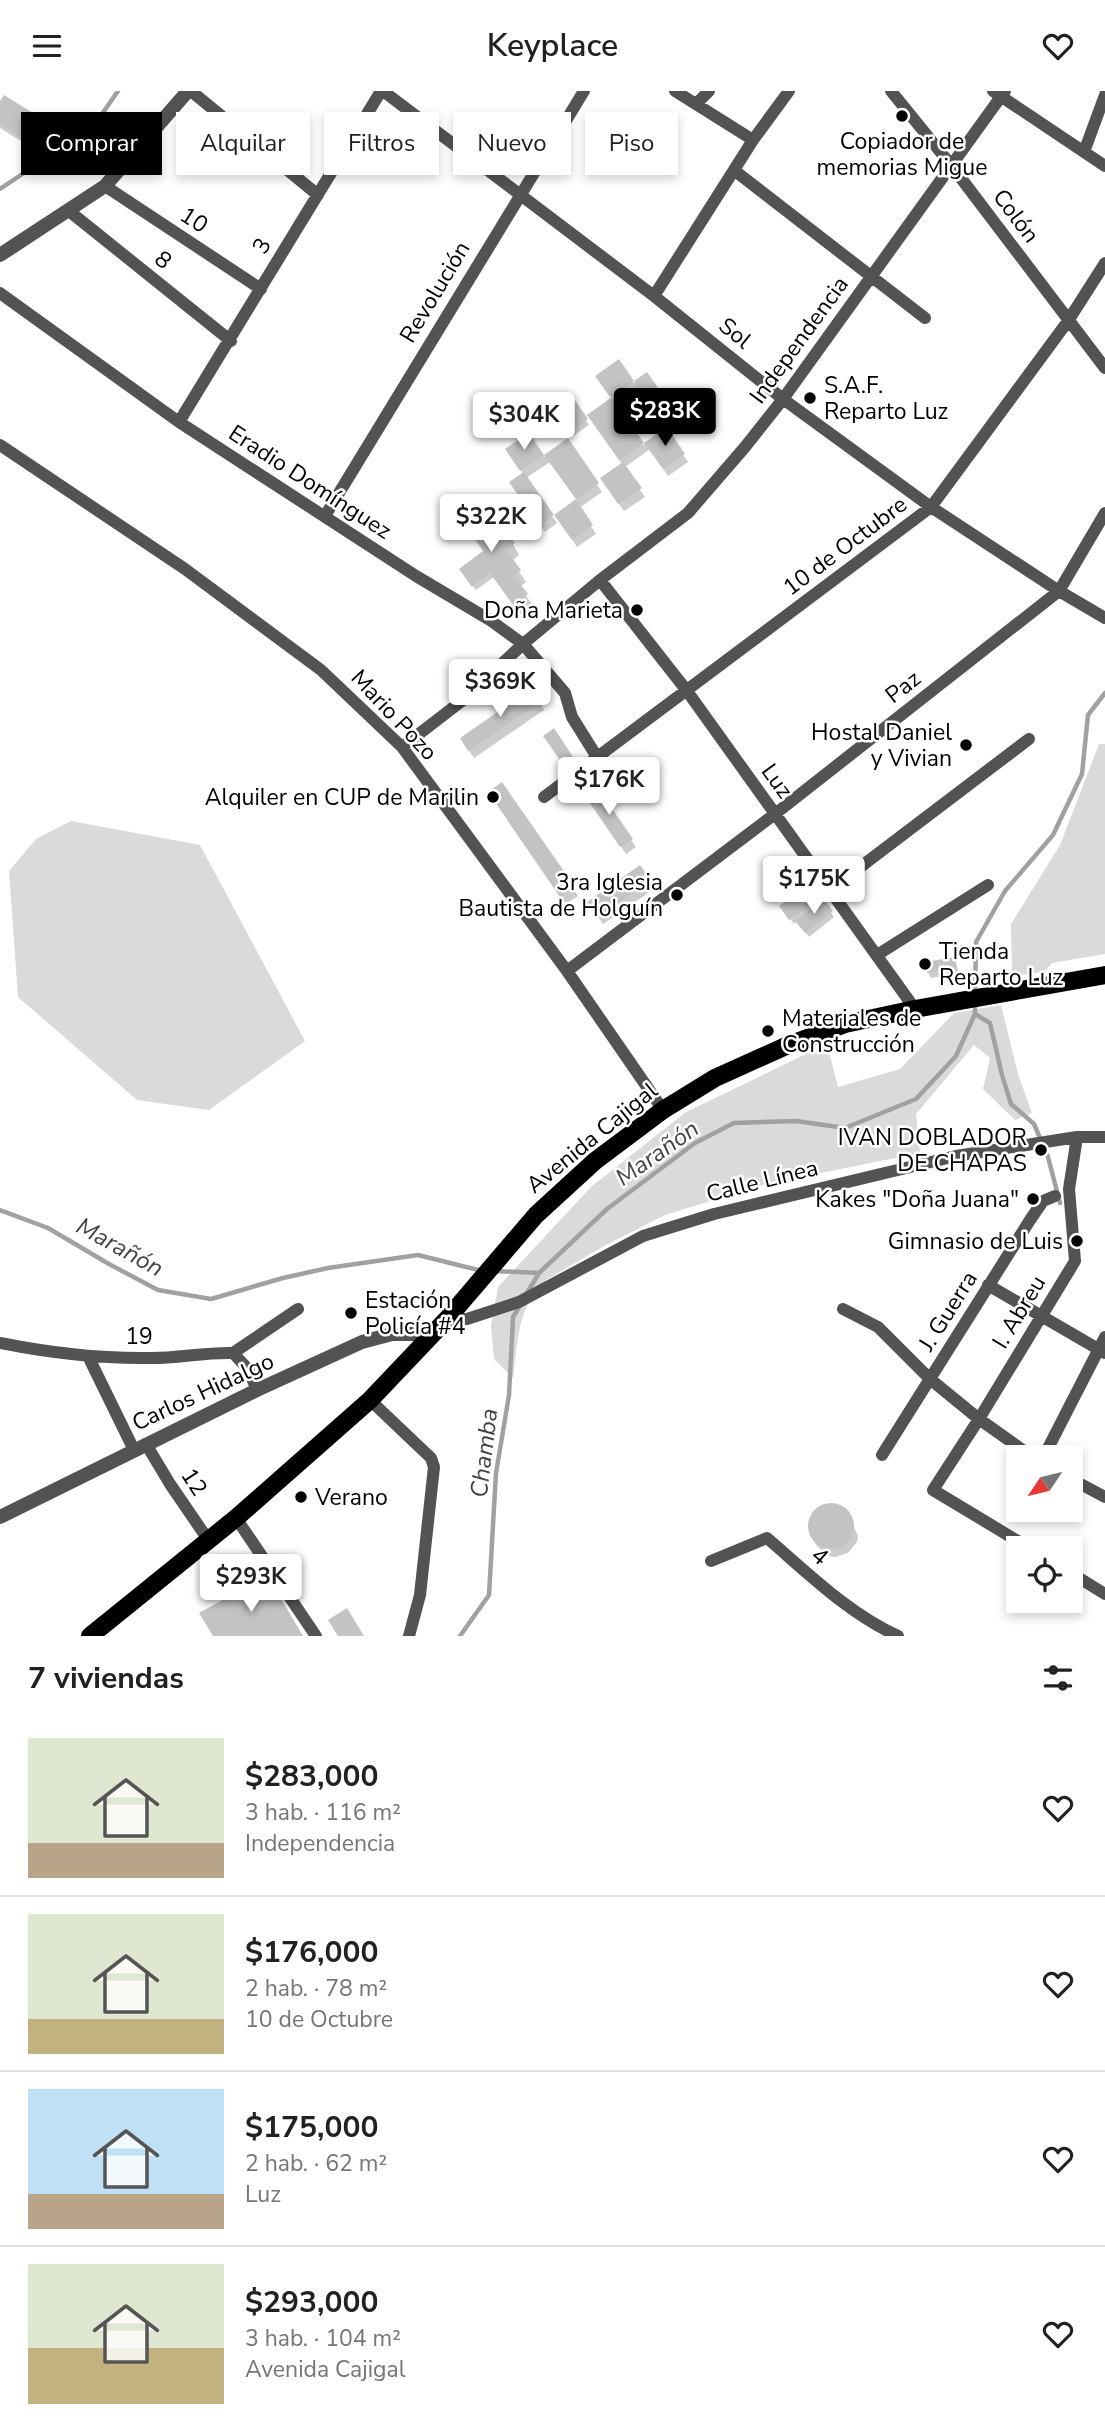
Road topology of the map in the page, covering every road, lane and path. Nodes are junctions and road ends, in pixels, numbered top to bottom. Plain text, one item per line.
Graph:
1 (189, 91) edge
2 (382, 91) edge
3 (584, 91) edge
4 (675, 91) edge
5 (709, 91) edge
6 (789, 91) edge
7 (891, 91) edge
8 (1000, 93) edge
9 (1105, 95) edge
10 (696, 104) junction
11 (753, 140) junction
12 (1084, 152) junction
13 (951, 165) junction
14 (1105, 166) edge
15 (735, 171) junction
16 (105, 186) junction
17 (520, 194) junction
18 (318, 195) junction
19 (69, 211) junction
20 (0, 255) edge
21 (1105, 263) edge
22 (871, 277) junction
23 (261, 289) junction
24 (0, 293) edge
25 (654, 296) junction
26 (925, 318) dead end
27 (1068, 321) junction
28 (231, 341) junction
29 (1105, 368) edge
30 (783, 399) junction
31 (179, 422) junction
32 (0, 445) edge
33 (932, 507) junction
34 (1105, 513) edge
35 (325, 516) junction
36 (600, 580) junction
37 (1059, 591) junction
38 (1105, 618) edge
39 (523, 643) junction
40 (687, 691) junction
41 (1029, 739) dead end
42 (402, 747) junction
43 (597, 757) junction
44 (544, 797) dead end
45 (775, 814) junction
46 (988, 885) dead end
47 (830, 890) junction
48 (877, 955) junction
49 (567, 971) junction
50 (1105, 975) edge
51 (915, 1009) junction
52 (663, 1110) junction
53 (1077, 1137) junction
54 (1105, 1137) edge
55 (1055, 1196) dead end
56 (988, 1285) junction
57 (298, 1309) dead end
58 (843, 1309) dead end
59 (1041, 1317) junction
60 (447, 1319) junction
61 (432, 1334) junction
62 (1105, 1338) edge
63 (0, 1343) edge
64 (1102, 1352) edge
65 (233, 1353) junction
66 (88, 1356) junction
67 (930, 1379) junction
68 (257, 1390) junction
69 (370, 1400) junction
70 (979, 1419) junction
71 (1016, 1445) edge
72 (1050, 1445) edge
73 (140, 1447) junction
74 (882, 1455) dead end
75 (1083, 1485) edge
76 (1105, 1497) edge
77 (0, 1517) edge
78 (236, 1518) junction
79 (1009, 1536) edge
80 (209, 1541) junction
81 (711, 1562) dead end
82 (1083, 1580) edge
83 (1105, 1594) edge
84 (90, 1636) edge
85 (316, 1636) edge
86 (409, 1636) edge
87 (898, 1636) edge

1 - 16 street
1 - 18 street
2 - 17 street, Sol
2 - 18 street, 3
3 - 17 street, Revolución
4 - 10 street
5 - 10 street
6 - 11 street
7 - 13 street, Colón
8 - 12 street
8 - 13 street, Independencia
9 - 12 street
10 - 11 street
11 - 15 street
12 - 14 street
13 - 22 street, Independencia
13 - 27 street, Colón
15 - 22 street
15 - 25 street
16 - 19 street
16 - 23 street, 10
17 - 25 street, Sol
17 - 35 street, Revolución
18 - 23 street, 3
19 - 20 street
19 - 28 street, 8
21 - 27 street, 10 de Octubre
22 - 26 street
22 - 30 street, Independencia
23 - 28 street, 3
24 - 31 street, Eradio Domínguez
25 - 30 street, Sol
27 - 29 street, Colón
27 - 33 street, 10 de Octubre
28 - 31 street, 3
30 - 33 street, Sol
30 - 36 street, Independencia
31 - 35 street, Eradio Domínguez
32 - 42 street, Mario Pozo
33 - 37 street, Sol
33 - 40 street, 10 de Octubre
34 - 37 street, Paz
35 - 39 street, Eradio Domínguez
36 - 39 street, Independencia
36 - 40 street, Luz
37 - 38 street, Sol
37 - 45 street, Paz
39 - 42 street, Independencia
39 - 43 street, Eradio Domínguez
40 - 43 street, 10 de Octubre
40 - 45 street, Luz
41 - 47 street
42 - 49 street, Mario Pozo
43 - 44 street, 10 de Octubre
45 - 47 street, Luz
45 - 49 street, Paz
46 - 48 street
47 - 48 street, Luz
48 - 51 street, Luz
49 - 52 street, Mario Pozo
50 - 51 main road, Avenida Cajigal
51 - 52 main road, Avenida Cajigal
52 - 60 main road, Avenida Cajigal
53 - 54 street, Calle Línea
53 - 59 street, I. Abreu
53 - 60 street, Calle Línea
55 - 56 street, J. Guerra
56 - 59 street
56 - 67 street, J. Guerra
57 - 65 street
58 - 67 street
59 - 64 street
59 - 70 street, I. Abreu
60 - 61 main road, Avenida Cajigal
61 - 68 street, Carlos Hidalgo
61 - 69 main road, Avenida Cajigal
62 - 64 street
63 - 66 street, 19
64 - 72 street
65 - 66 street, 19
65 - 68 street
66 - 73 street, 12
67 - 70 street
67 - 74 street, J. Guerra
68 - 73 street, Carlos Hidalgo
69 - 78 main road, Avenida Cajigal
69 - 86 street
70 - 71 street
70 - 79 street, I. Abreu
73 - 77 street, Carlos Hidalgo
73 - 80 street, 12
75 - 76 street
78 - 80 main road, Avenida Cajigal
78 - 85 street
80 - 84 main road, Avenida Cajigal
81 - 87 street, 4
82 - 83 street

